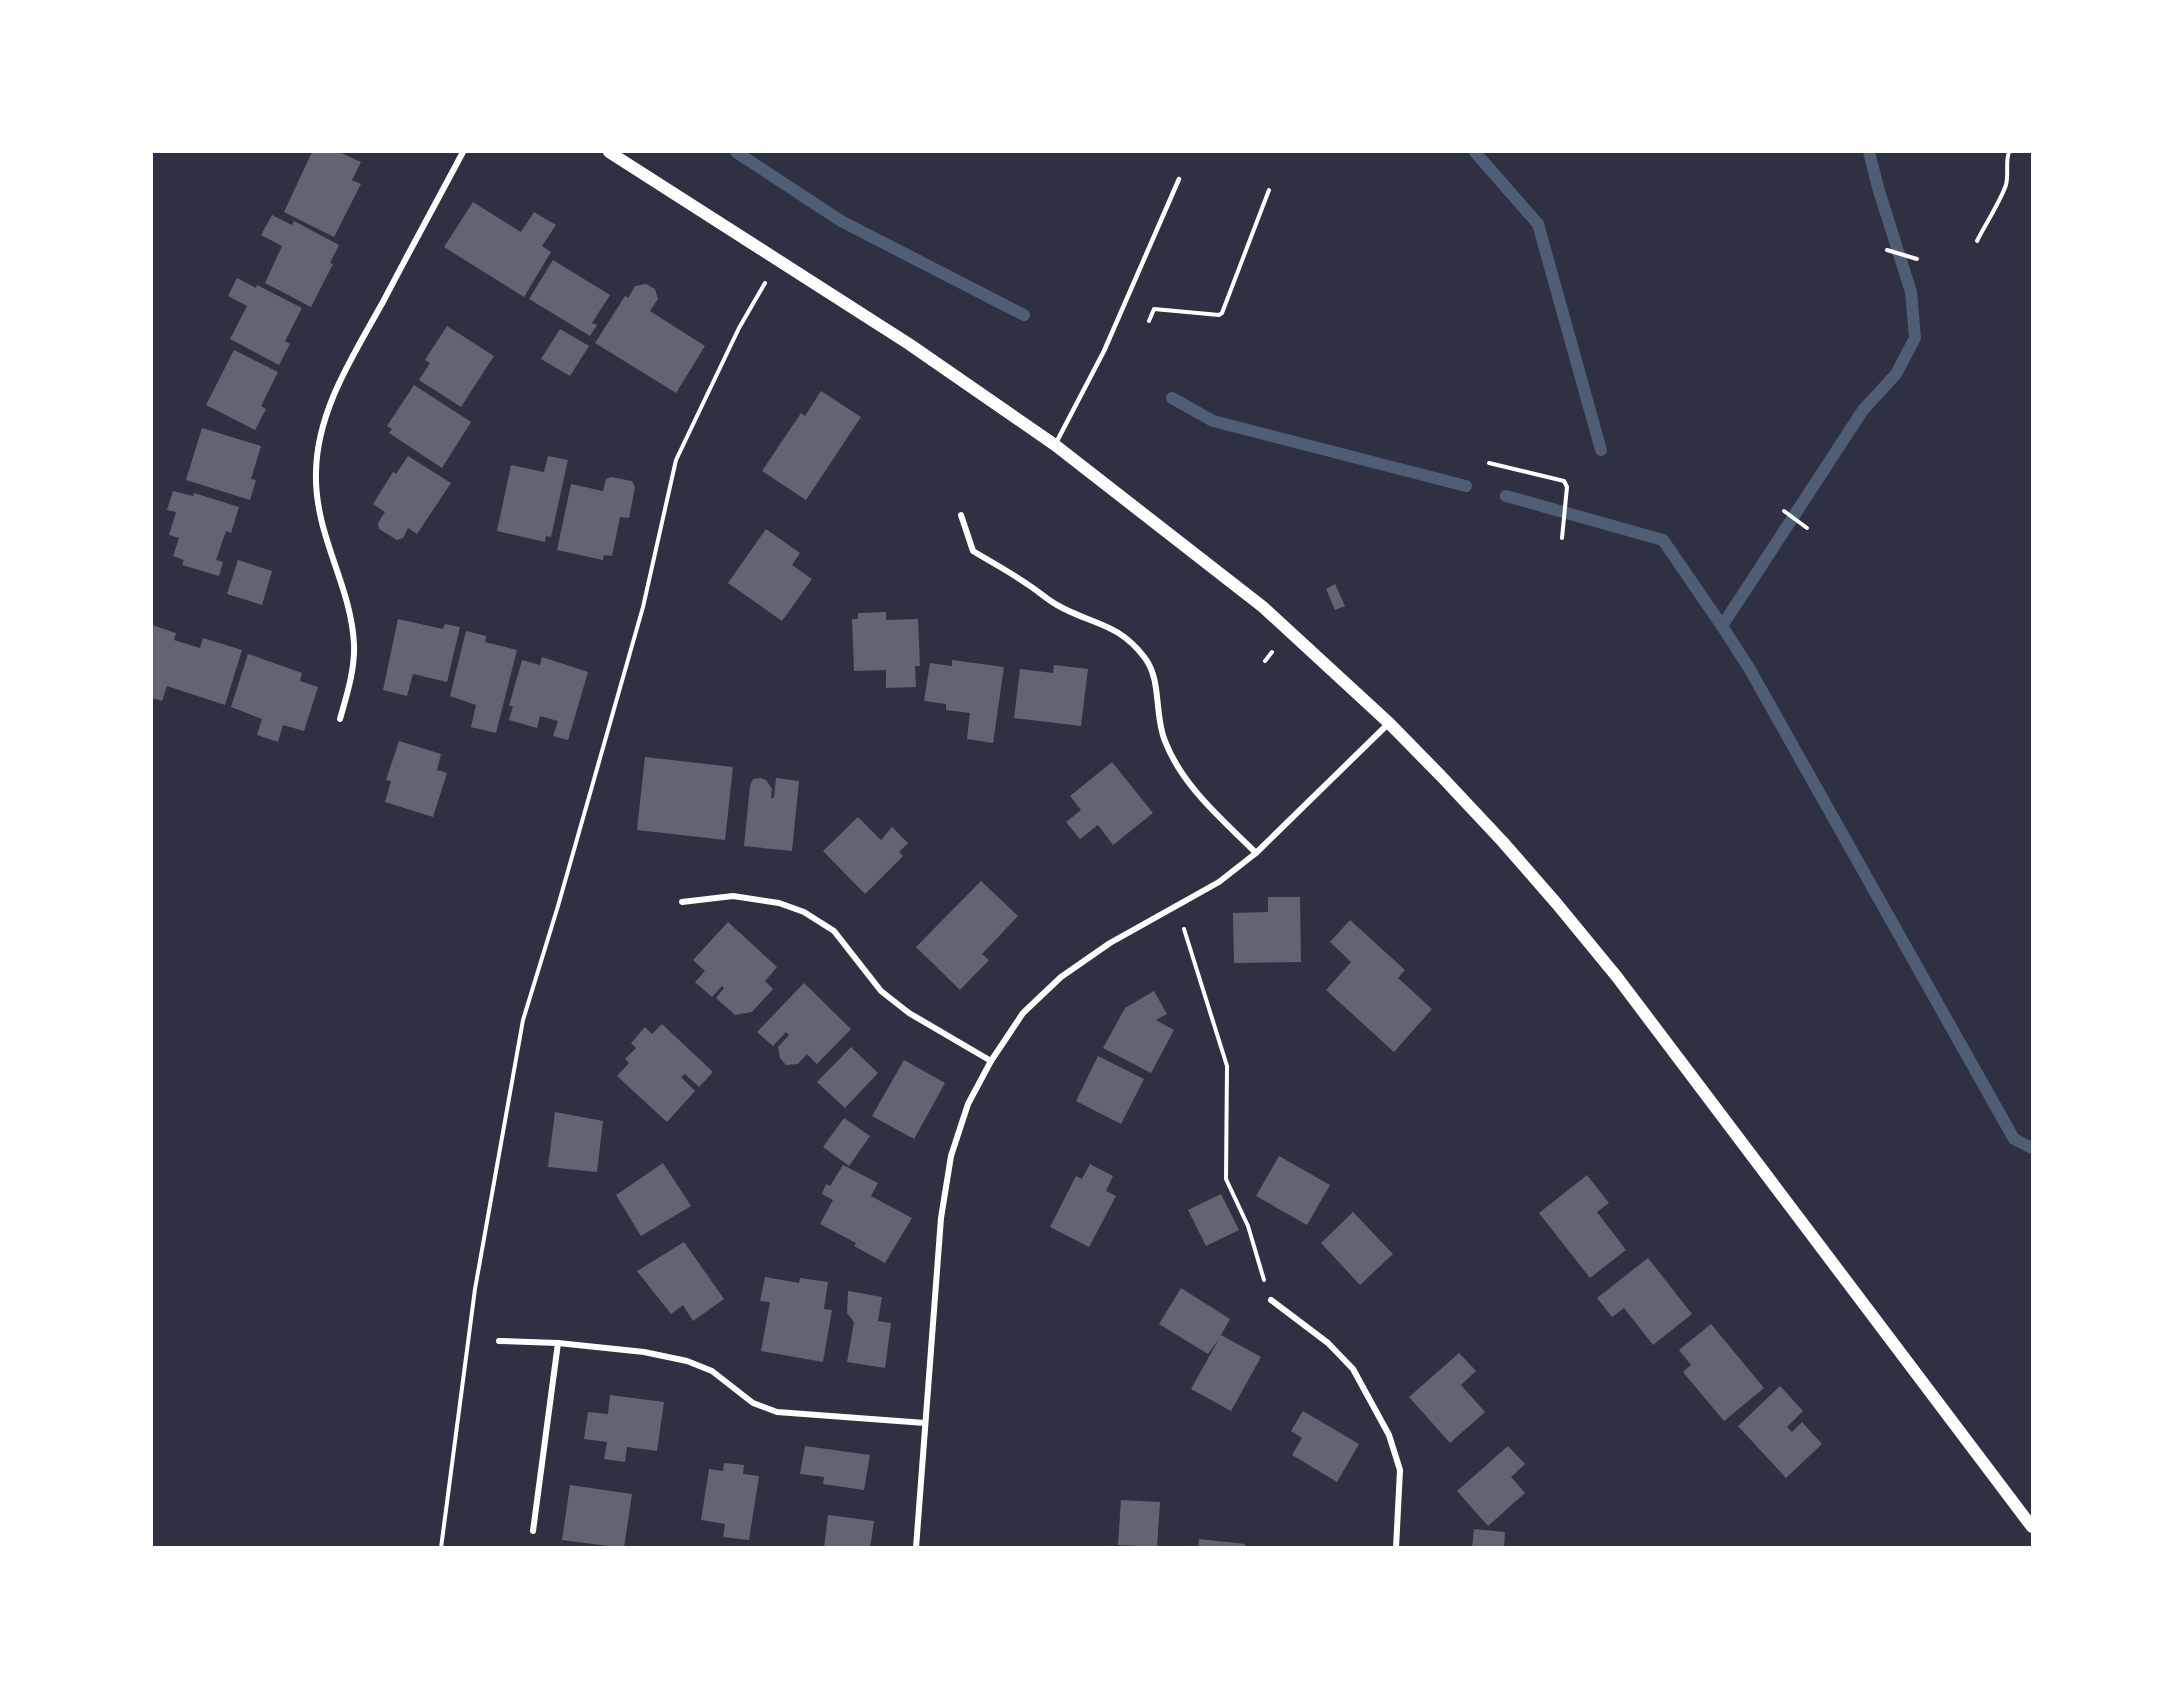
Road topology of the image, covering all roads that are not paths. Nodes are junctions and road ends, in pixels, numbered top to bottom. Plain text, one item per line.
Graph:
1 (463, 152) edge
2 (609, 152) edge
3 (1179, 178) dead end
4 (1054, 445) junction
5 (962, 515) dead end
6 (340, 719) dead end
7 (1389, 723) junction
8 (1257, 853) junction
9 (682, 902) dead end
10 (991, 1061) junction
11 (1271, 1300) road end
12 (499, 1341) dead end
13 (558, 1343) junction
14 (925, 1423) junction
15 (2032, 1527) edge
16 (533, 1532) dead end
17 (916, 1548) edge
18 (1396, 1548) edge

1 - 6 street
2 - 4 main road
3 - 4 lane
4 - 7 main road
5 - 8 street
7 - 8 street
7 - 15 main road
8 - 10 street
9 - 10 street
10 - 14 street
11 - 18 street
12 - 13 street
13 - 14 street
13 - 16 street
14 - 17 street

